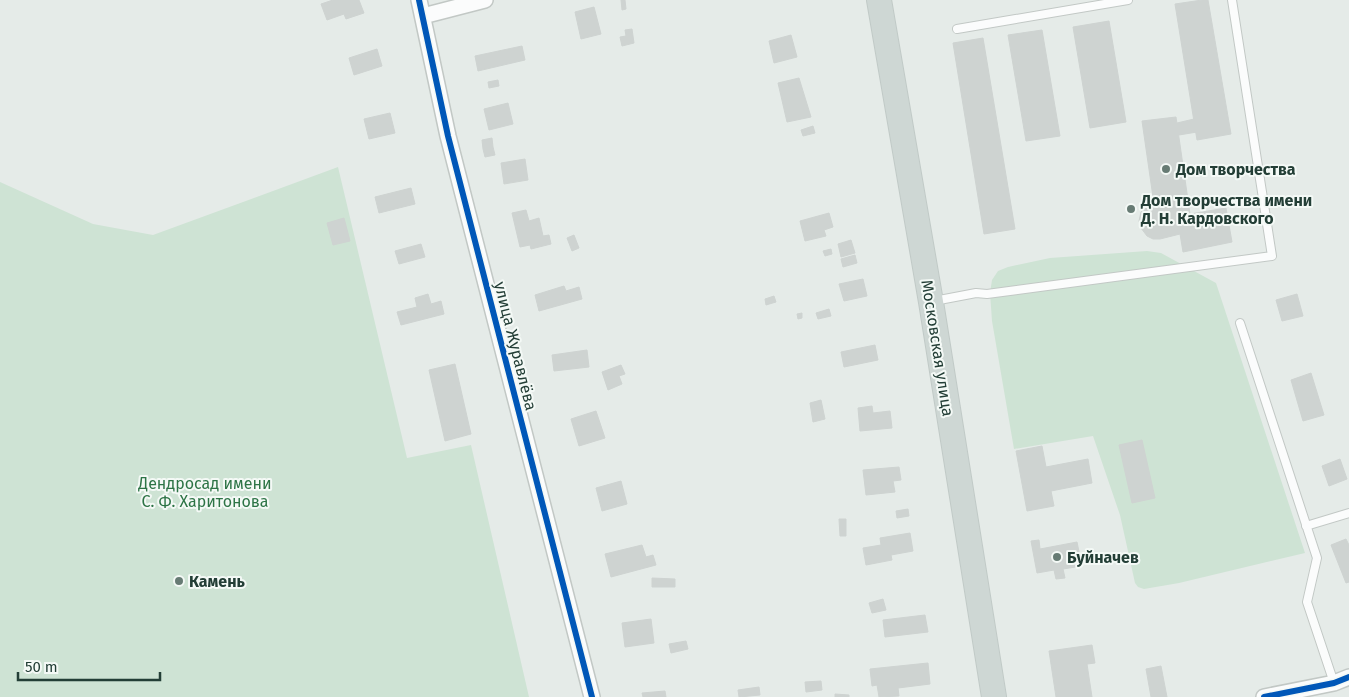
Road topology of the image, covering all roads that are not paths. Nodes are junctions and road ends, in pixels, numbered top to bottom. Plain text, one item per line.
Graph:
1 (419, 0) edge
2 (485, 0) edge
3 (879, 0) edge
4 (1128, 0) edge
5 (1232, 0) edge
6 (423, 16) junction
7 (957, 29) dead end
8 (931, 302) junction
9 (1240, 323) dead end
10 (1349, 513) edge
11 (1306, 526) junction
12 (1342, 680) edge
13 (592, 697) edge
14 (994, 697) edge
15 (1264, 697) edge

1 - 6 street, улица Журавлёва
2 - 6 street
3 - 8 main road, Московская улица
4 - 7 lane
5 - 8 lane
6 - 13 street, улица Журавлёва
8 - 14 main road, Московская улица
9 - 11 lane
10 - 11 lane
11 - 12 lane
12 - 15 street

